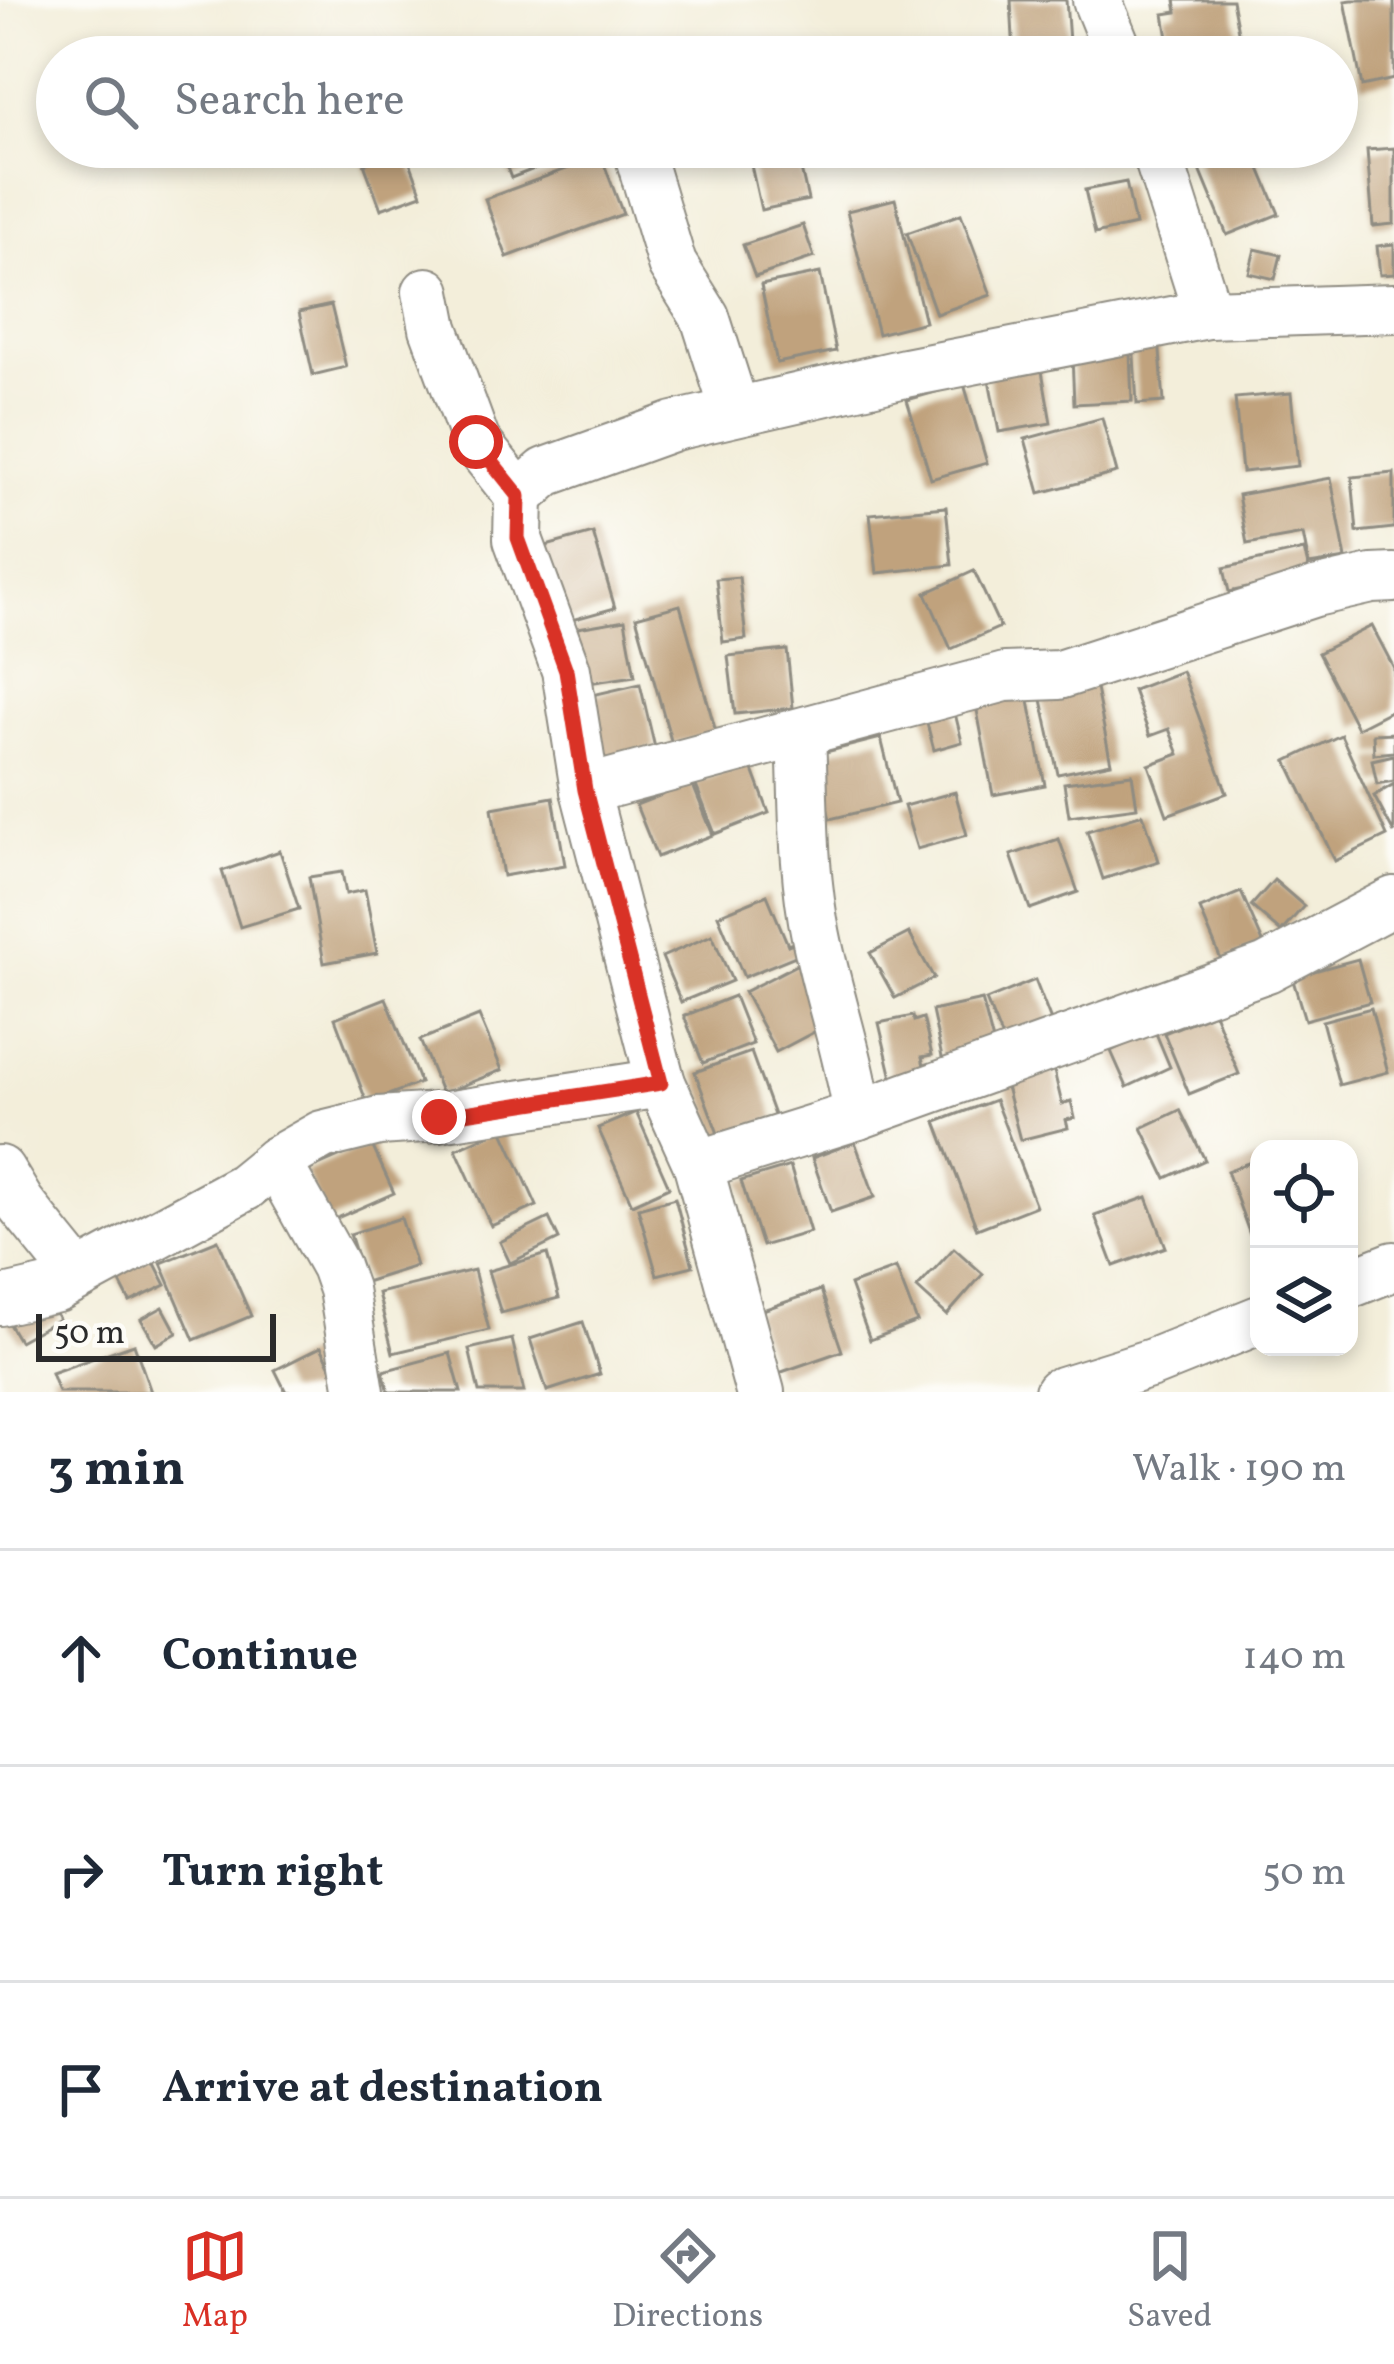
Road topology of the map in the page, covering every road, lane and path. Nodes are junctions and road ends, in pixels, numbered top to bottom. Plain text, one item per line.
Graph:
1 (1097, 0) edge
2 (1112, 36) edge
3 (643, 168) edge
4 (1162, 168) edge
5 (427, 292) dead end
6 (1394, 308) edge
7 (1208, 314) junction
8 (735, 411) junction
9 (519, 496) junction
10 (1394, 578) edge
11 (801, 734) junction
12 (585, 790) junction
13 (1394, 902) edge
14 (661, 1083) junction
15 (858, 1115) junction
16 (276, 1161) junction
17 (698, 1165) junction
18 (0, 1170) edge
19 (1394, 1266) edge
20 (79, 1276) junction
21 (1358, 1280) edge
22 (0, 1301) edge
23 (1250, 1326) edge
24 (1157, 1378) edge
25 (360, 1392) edge
26 (760, 1392) edge
27 (1059, 1392) edge

1 - 2 street
3 - 8 street
4 - 7 street
5 - 9 street
6 - 7 street
7 - 8 street
8 - 9 street
9 - 12 street
10 - 11 street
11 - 12 street
11 - 15 street
12 - 14 street
13 - 15 street
14 - 16 street
14 - 17 street
15 - 17 street
16 - 20 street
16 - 25 street
17 - 26 street
18 - 20 street
19 - 21 street
20 - 22 street
23 - 24 street
24 - 27 street

